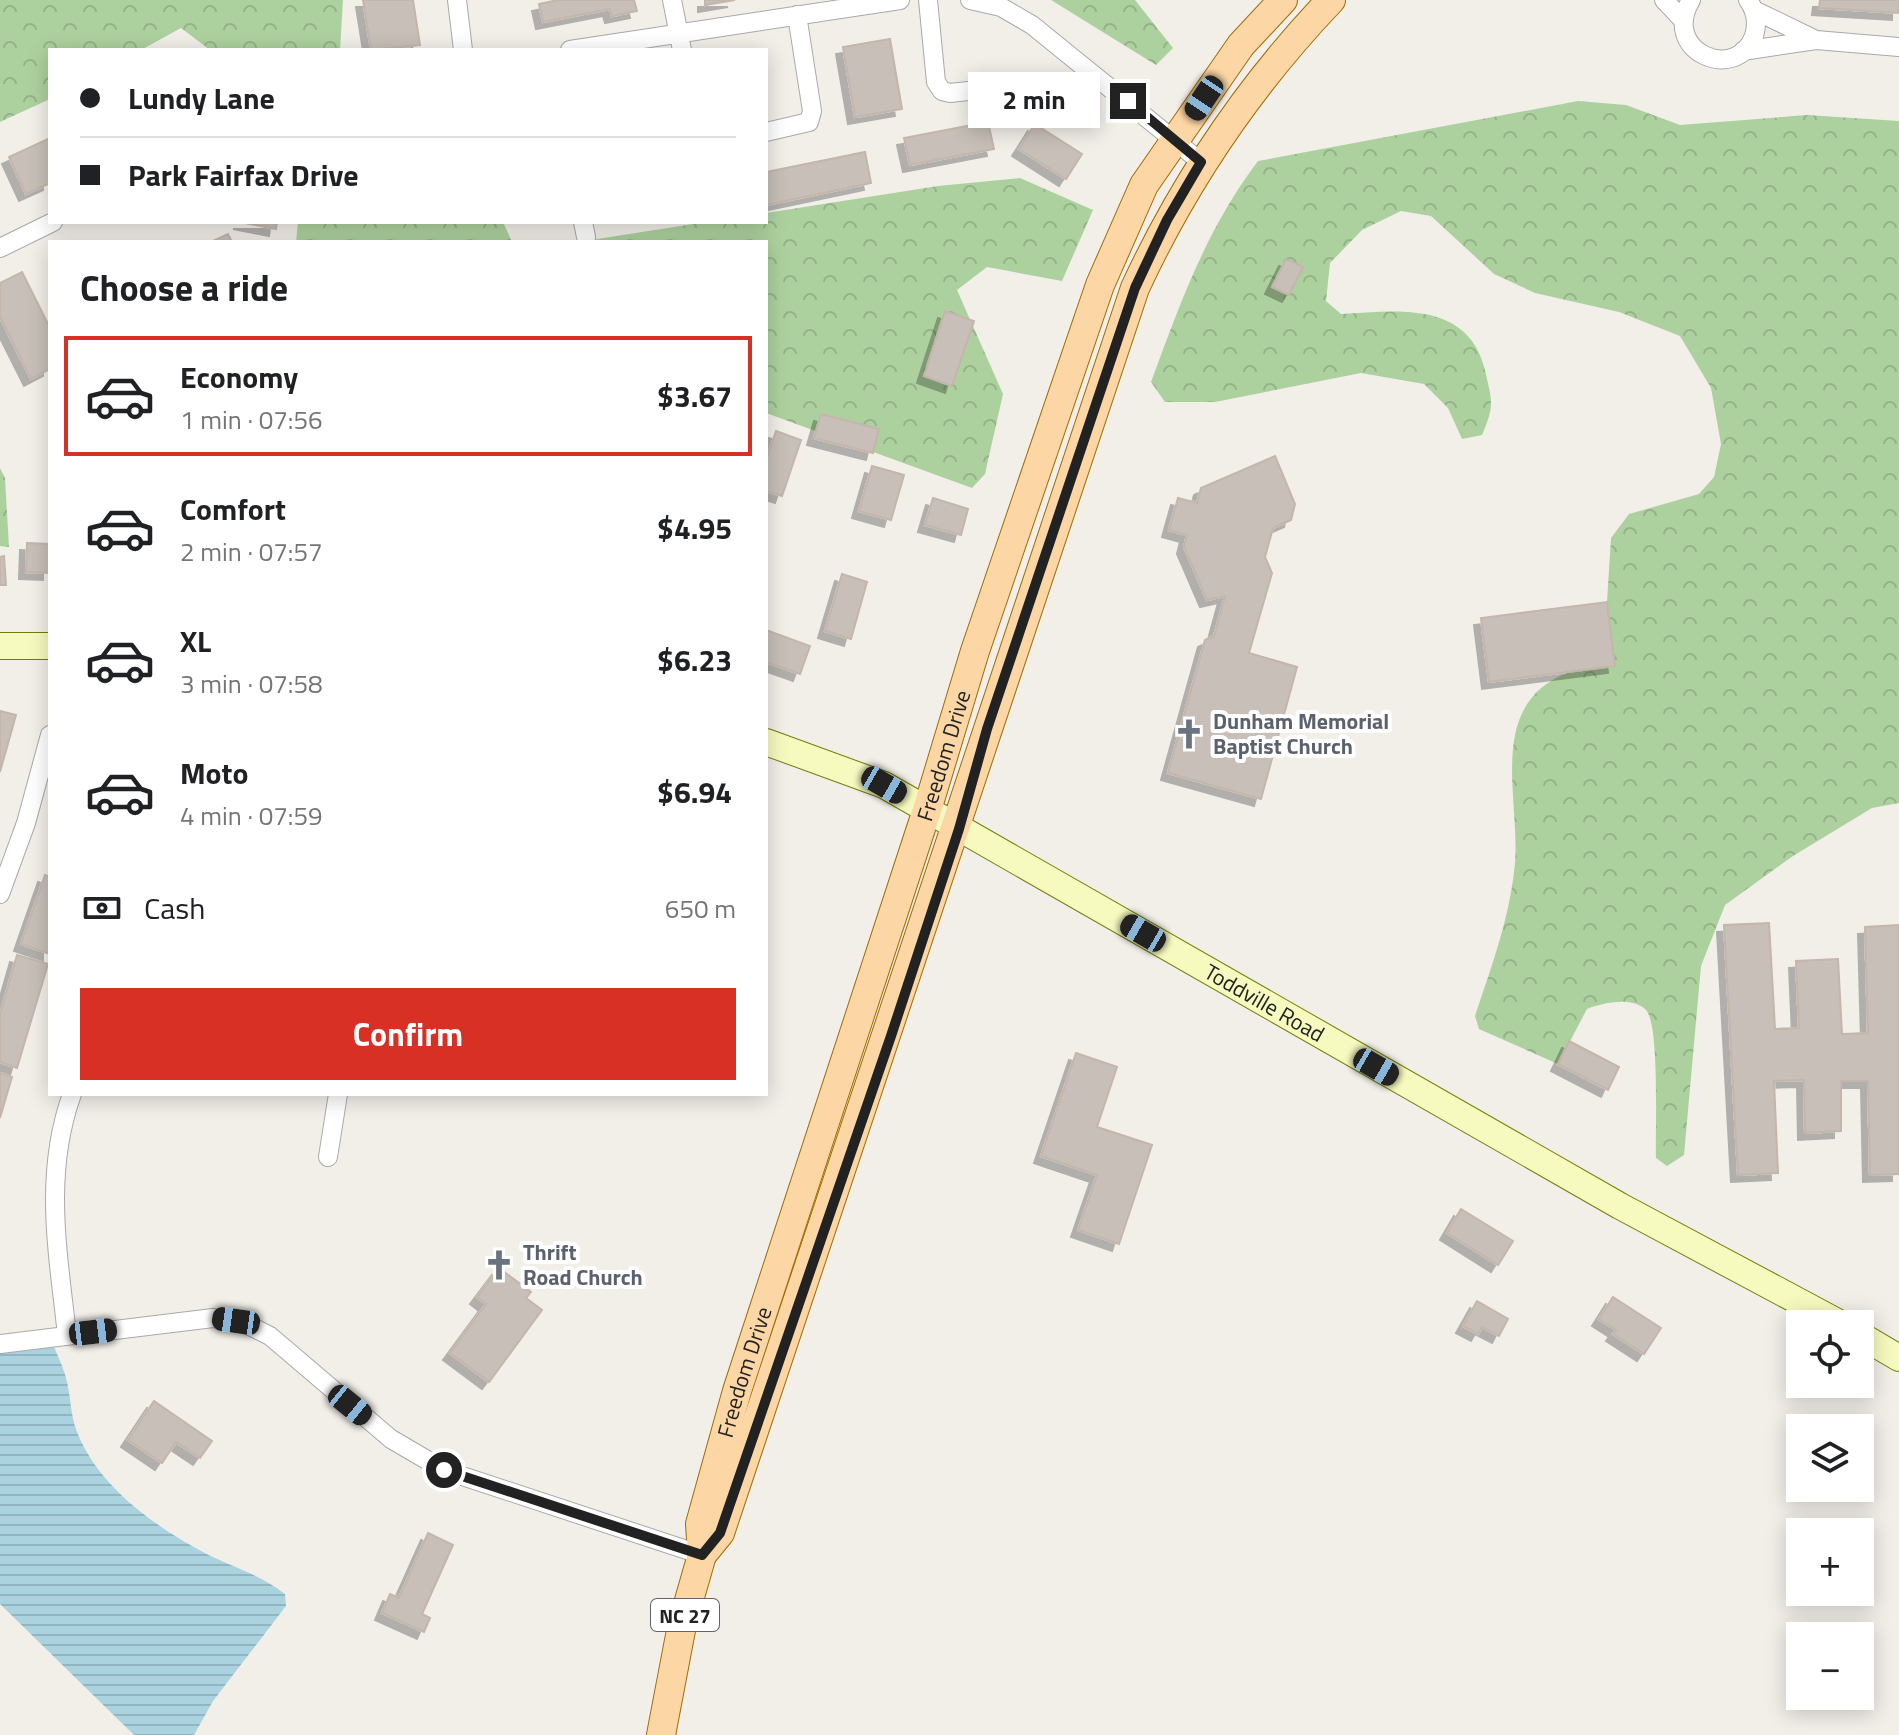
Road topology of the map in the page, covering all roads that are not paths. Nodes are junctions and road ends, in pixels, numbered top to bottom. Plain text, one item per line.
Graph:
1 (457, 0) edge
2 (672, 0) edge
3 (900, 0) edge
4 (928, 0) edge
5 (970, 0) edge
6 (1283, 0) edge
7 (1331, 0) edge
8 (1664, 0) edge
9 (1691, 0) edge
10 (1751, 5) edge
11 (797, 15) junction
12 (1683, 20) junction
13 (1816, 40) junction
14 (681, 42) edge
15 (1899, 47) edge
16 (463, 48) edge
17 (598, 48) edge
18 (1743, 51) junction
19 (1023, 85) dead end
20 (768, 132) edge
21 (1175, 140) junction
22 (1201, 162) junction
23 (49, 224) edge
24 (0, 248) edge
25 (0, 646) edge
26 (48, 646) edge
27 (48, 742) edge
28 (768, 743) edge
29 (927, 810) junction
30 (959, 829) junction
31 (0, 894) edge
32 (71, 1096) edge
33 (338, 1096) edge
34 (328, 1157) dead end
35 (1815, 1310) edge
36 (67, 1335) junction
37 (1874, 1343) edge
38 (0, 1344) edge
39 (1899, 1358) edge
40 (702, 1555) junction
41 (661, 1735) edge

1 - 16 street
2 - 14 street
3 - 11 street
4 - 19 street
5 - 21 street
6 - 21 main road, Freedom Drive / NC 27
7 - 22 main road, Freedom Drive / NC 27
8 - 12 street
9 - 12 street
10 - 13 street
10 - 18 street
11 - 14 street
11 - 20 street
12 - 18 street
13 - 15 street
13 - 18 street
14 - 17 street
21 - 22 street
21 - 29 main road, Freedom Drive / NC 27
22 - 30 main road, Freedom Drive / NC 27
23 - 24 street
25 - 26 street
27 - 31 street
28 - 29 street, Toddville Road
29 - 30 street, Toddville Road
29 - 40 main road, Freedom Drive / NC 27
30 - 35 street, Toddville Road
30 - 40 main road, Freedom Drive / NC 27
32 - 36 street
33 - 34 street
36 - 38 street
36 - 40 street
37 - 39 street
40 - 41 main road, Freedom Drive / NC 27

